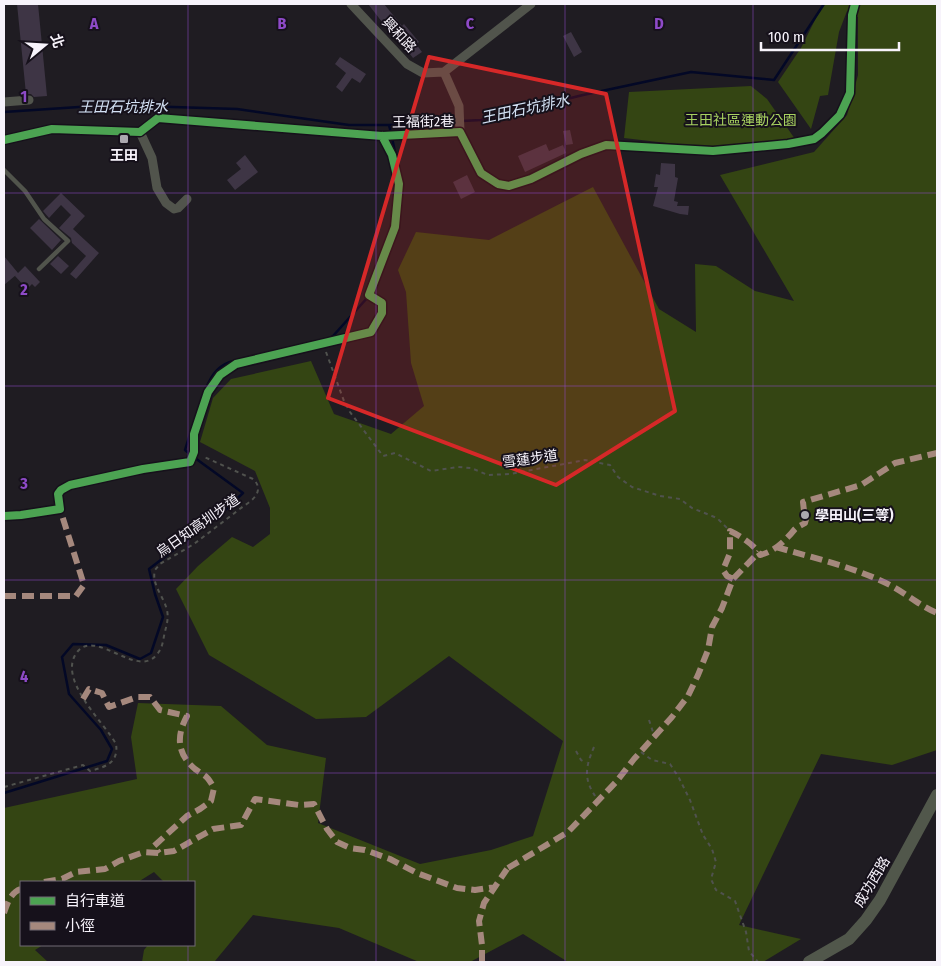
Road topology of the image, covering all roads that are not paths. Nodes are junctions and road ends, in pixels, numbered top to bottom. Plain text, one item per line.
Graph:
1 (351, 4) edge
2 (531, 4) edge
3 (854, 4) edge
4 (444, 72) junction
5 (29, 100) dead end
6 (4, 102) edge
7 (140, 132) junction
8 (460, 132) junction
9 (388, 136) junction
10 (4, 140) edge
11 (4, 170) edge
12 (187, 200) dead end
13 (40, 270) dead end
14 (4, 516) edge
15 (937, 796) edge
16 (809, 962) edge

1 - 4 street, 興和路
2 - 4 street
3 - 8 street, 王福街2巷
4 - 8 street
5 - 6 street
7 - 9 street, 王福街2巷
7 - 10 street
7 - 12 street
8 - 9 street, 王福街2巷
9 - 14 street
11 - 13 lane
15 - 16 street, 成功西路

